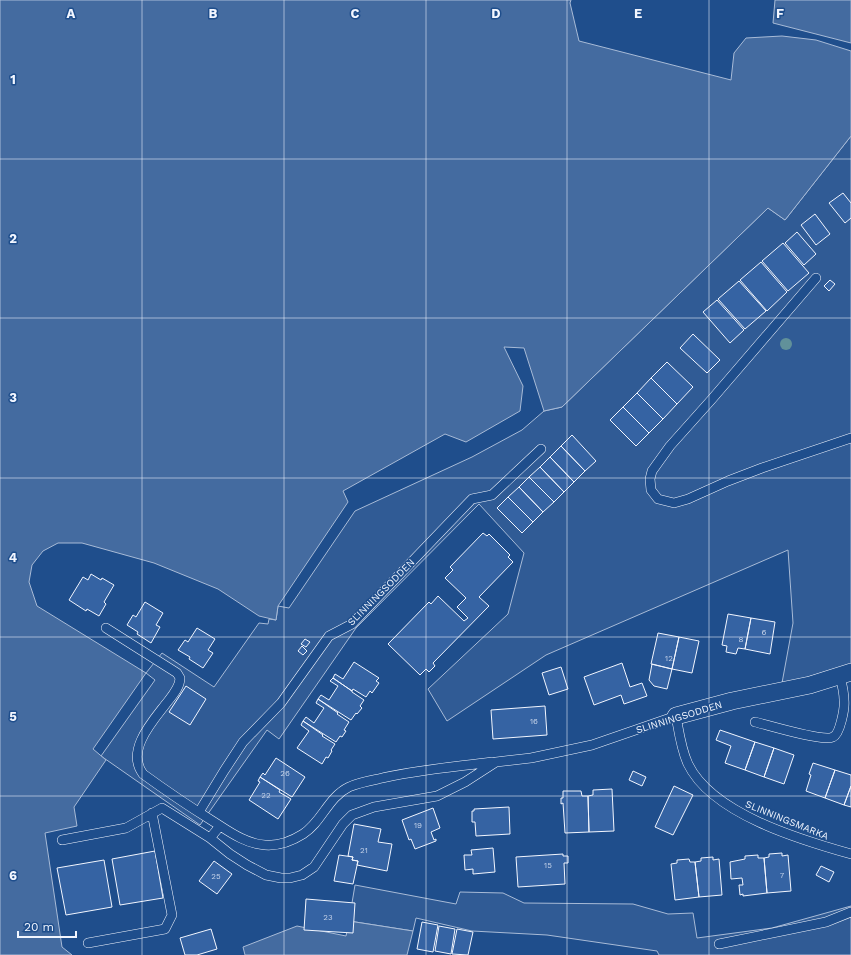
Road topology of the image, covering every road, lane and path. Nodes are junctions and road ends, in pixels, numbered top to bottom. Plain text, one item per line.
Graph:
1 (816, 278) dead end
2 (851, 438) edge
3 (541, 449) dead end
4 (106, 628) dead end
5 (845, 674) edge
6 (676, 716) junction
7 (755, 722) dead end
8 (496, 762) junction
9 (198, 812) junction
10 (152, 813) junction
11 (220, 826) junction
12 (210, 838) junction
13 (62, 840) dead end
14 (851, 854) edge
15 (851, 912) edge
16 (88, 943) dead end
17 (719, 944) dead end

1 - 2 lane
3 - 9 lane, SLINNINGSODDEN
4 - 9 lane, SLINNINGSODDEN
5 - 6 street, SLINNINGSODDEN
5 - 7 lane, SLINNINGSODDEN
6 - 8 lane, SLINNINGSODDEN
6 - 14 lane, SLINNINGSMARKA
8 - 11 lane, SLINNINGSODDEN
8 - 12 lane, SLINNINGSODDEN
9 - 11 lane, SLINNINGSODDEN
10 - 12 lane, SLINNINGSODDEN
10 - 13 lane
10 - 16 lane
11 - 12 lane
15 - 17 lane

